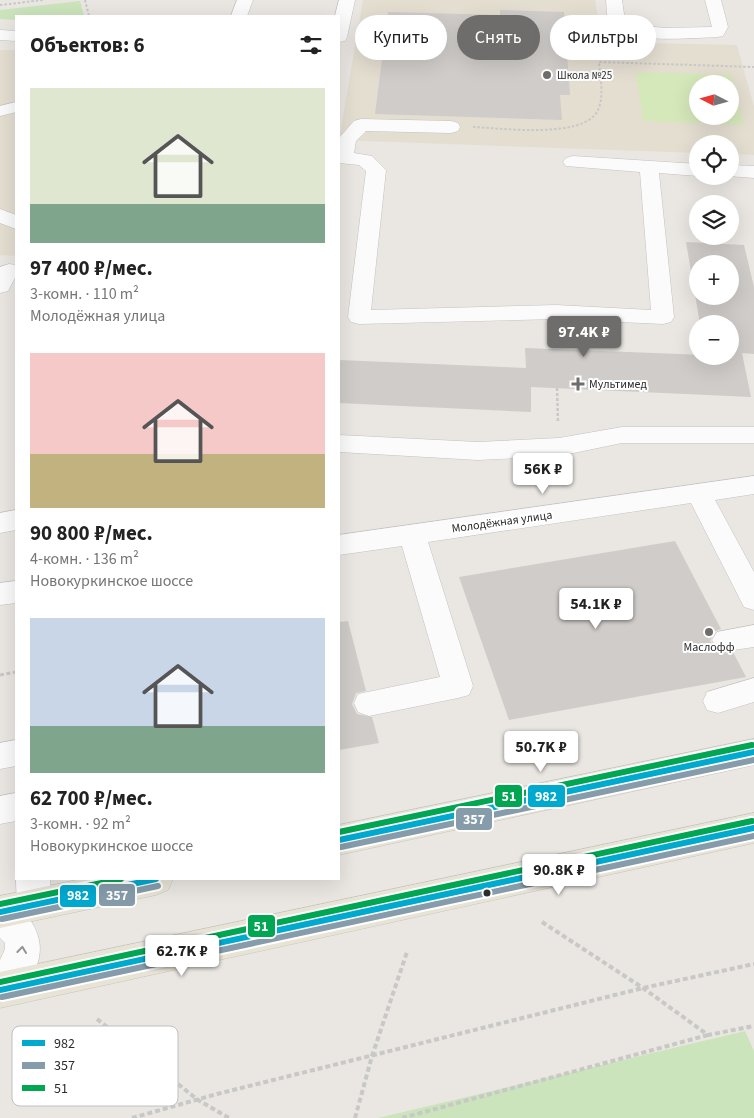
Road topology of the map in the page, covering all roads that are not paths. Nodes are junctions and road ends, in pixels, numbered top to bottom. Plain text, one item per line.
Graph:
1 (245, 0) edge
2 (348, 0) edge
3 (614, 0) edge
4 (713, 0) edge
5 (239, 15) edge
6 (340, 33) edge
7 (0, 35) edge
8 (15, 36) edge
9 (15, 107) edge
10 (0, 111) edge
11 (450, 127) road end
12 (341, 158) edge
13 (573, 162) dead end
14 (649, 167) junction
15 (689, 169) edge
16 (739, 171) edge
17 (754, 172) edge
18 (0, 214) edge
19 (15, 222) edge
20 (754, 435) edge
21 (340, 444) edge
22 (754, 485) edge
23 (699, 494) junction
24 (15, 520) edge
25 (0, 523) edge
26 (412, 535) junction
27 (340, 545) edge
28 (15, 592) edge
29 (0, 594) edge
30 (754, 599) edge
31 (754, 690) edge
32 (718, 701) dead end
33 (369, 703) dead end
34 (754, 752) edge
35 (15, 753) edge
36 (0, 756) edge
37 (15, 807) edge
38 (0, 810) edge
39 (754, 828) edge
40 (340, 840) edge
41 (147, 880) edge
42 (33, 892) edge
43 (0, 912) edge
44 (0, 919) edge
45 (0, 983) edge
46 (0, 990) edge

1 - 5 street
2 - 6 street
3 - 4 street
7 - 8 street
9 - 10 street
11 - 12 street
12 - 14 street
13 - 14 street
14 - 15 street
16 - 17 street
18 - 19 street
20 - 21 street
22 - 23 street, Молодёжная улица
23 - 26 street, Молодёжная улица
23 - 30 street
24 - 25 street
26 - 27 street, Молодёжная улица
26 - 33 street
28 - 29 street
31 - 32 street
34 - 40 main road
35 - 36 street
37 - 38 street
39 - 46 main road
41 - 42 main road
42 - 43 main road
45 -> 44 street

